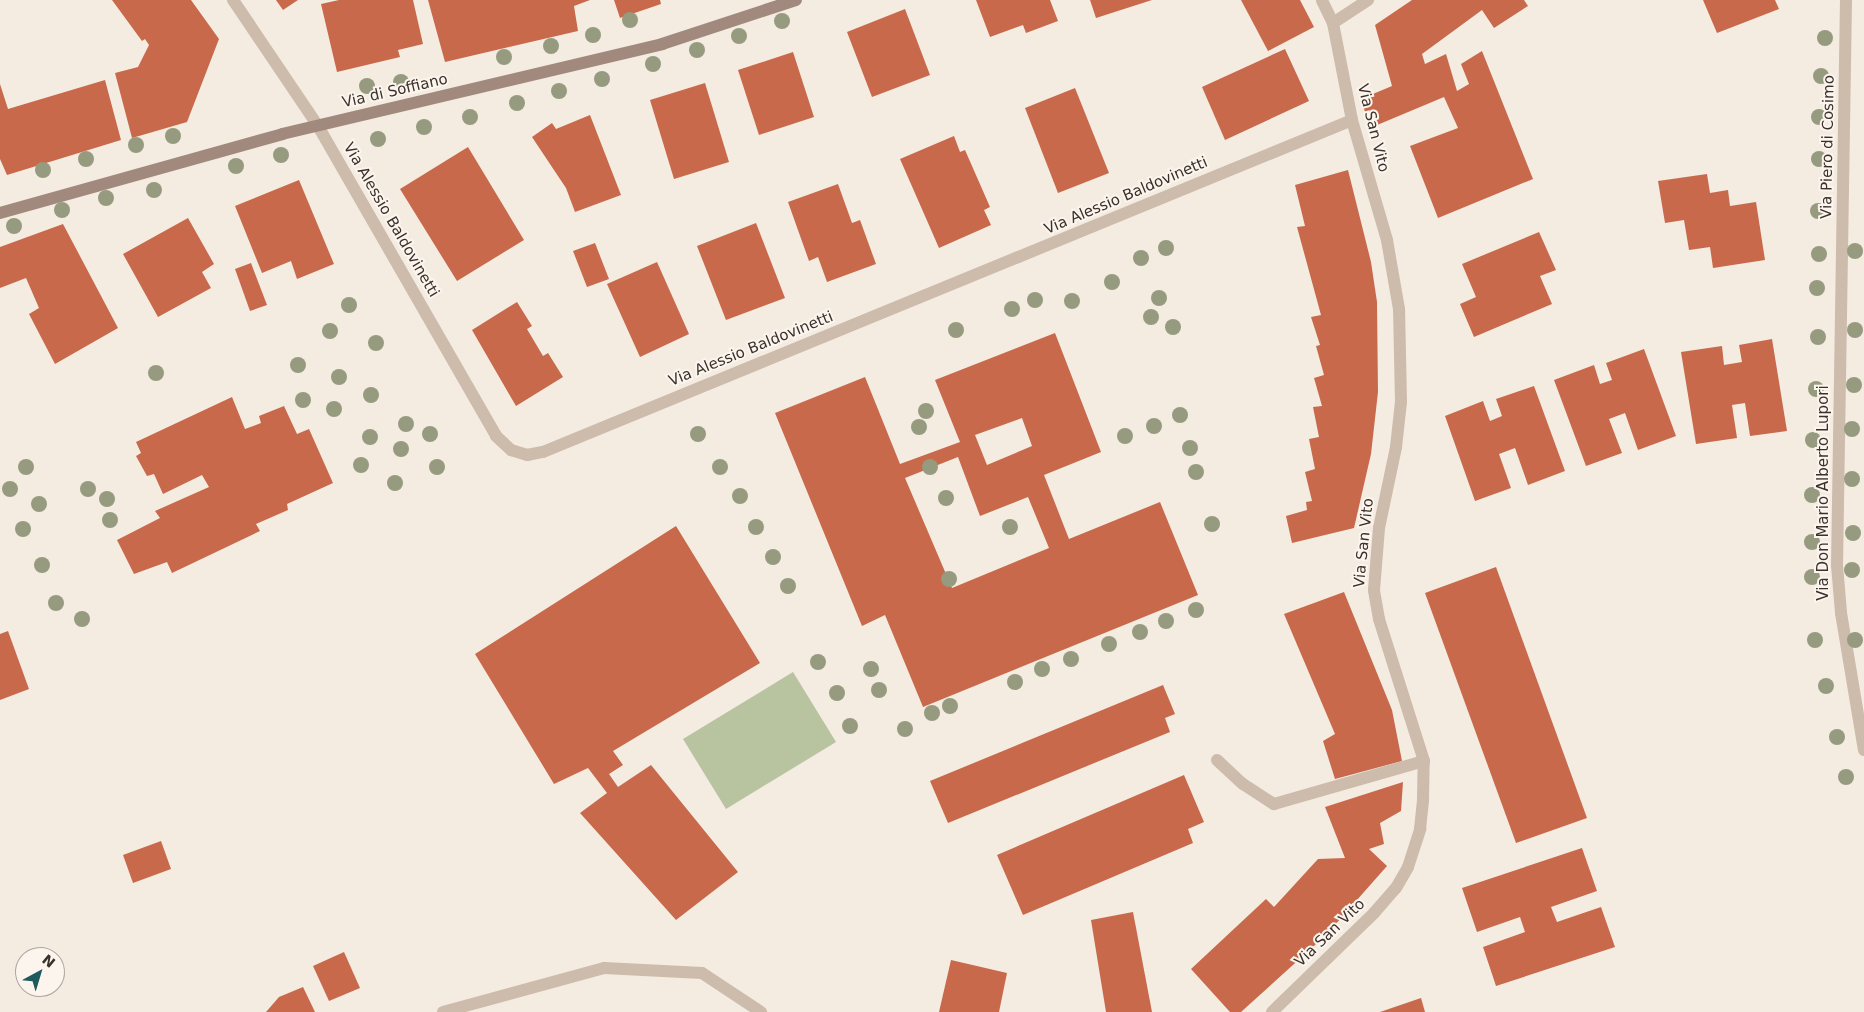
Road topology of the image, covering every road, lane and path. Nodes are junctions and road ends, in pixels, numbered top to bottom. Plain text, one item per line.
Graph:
1 (233, 0) edge
2 (796, 0) edge
3 (1322, 0) edge
4 (1368, 0) edge
5 (1846, 0) edge
6 (1333, 23) junction
7 (1352, 120) junction
8 (318, 126) junction
9 (0, 213) edge
10 (1842, 294) joint
11 (1864, 750) edge
12 (1217, 760) dead end
13 (1424, 761) junction
14 (443, 1012) edge
15 (761, 1012) edge
16 (1272, 1012) edge

1 - 8 street, Via Alessio Baldovinetti
2 - 8 street, Via di Soffiano
3 - 6 street, Via San Vito
4 - 6 street
5 - 10 street, Via Piero di Cosimo
6 - 7 street, Via San Vito
7 - 8 street, Via Alessio Baldovinetti
7 - 13 street, Via San Vito
8 - 9 street, Via di Soffiano
10 - 11 street, Via Don Mario Alberto Lupori
12 - 13 street
13 - 16 street, Via San Vito
14 - 15 street

